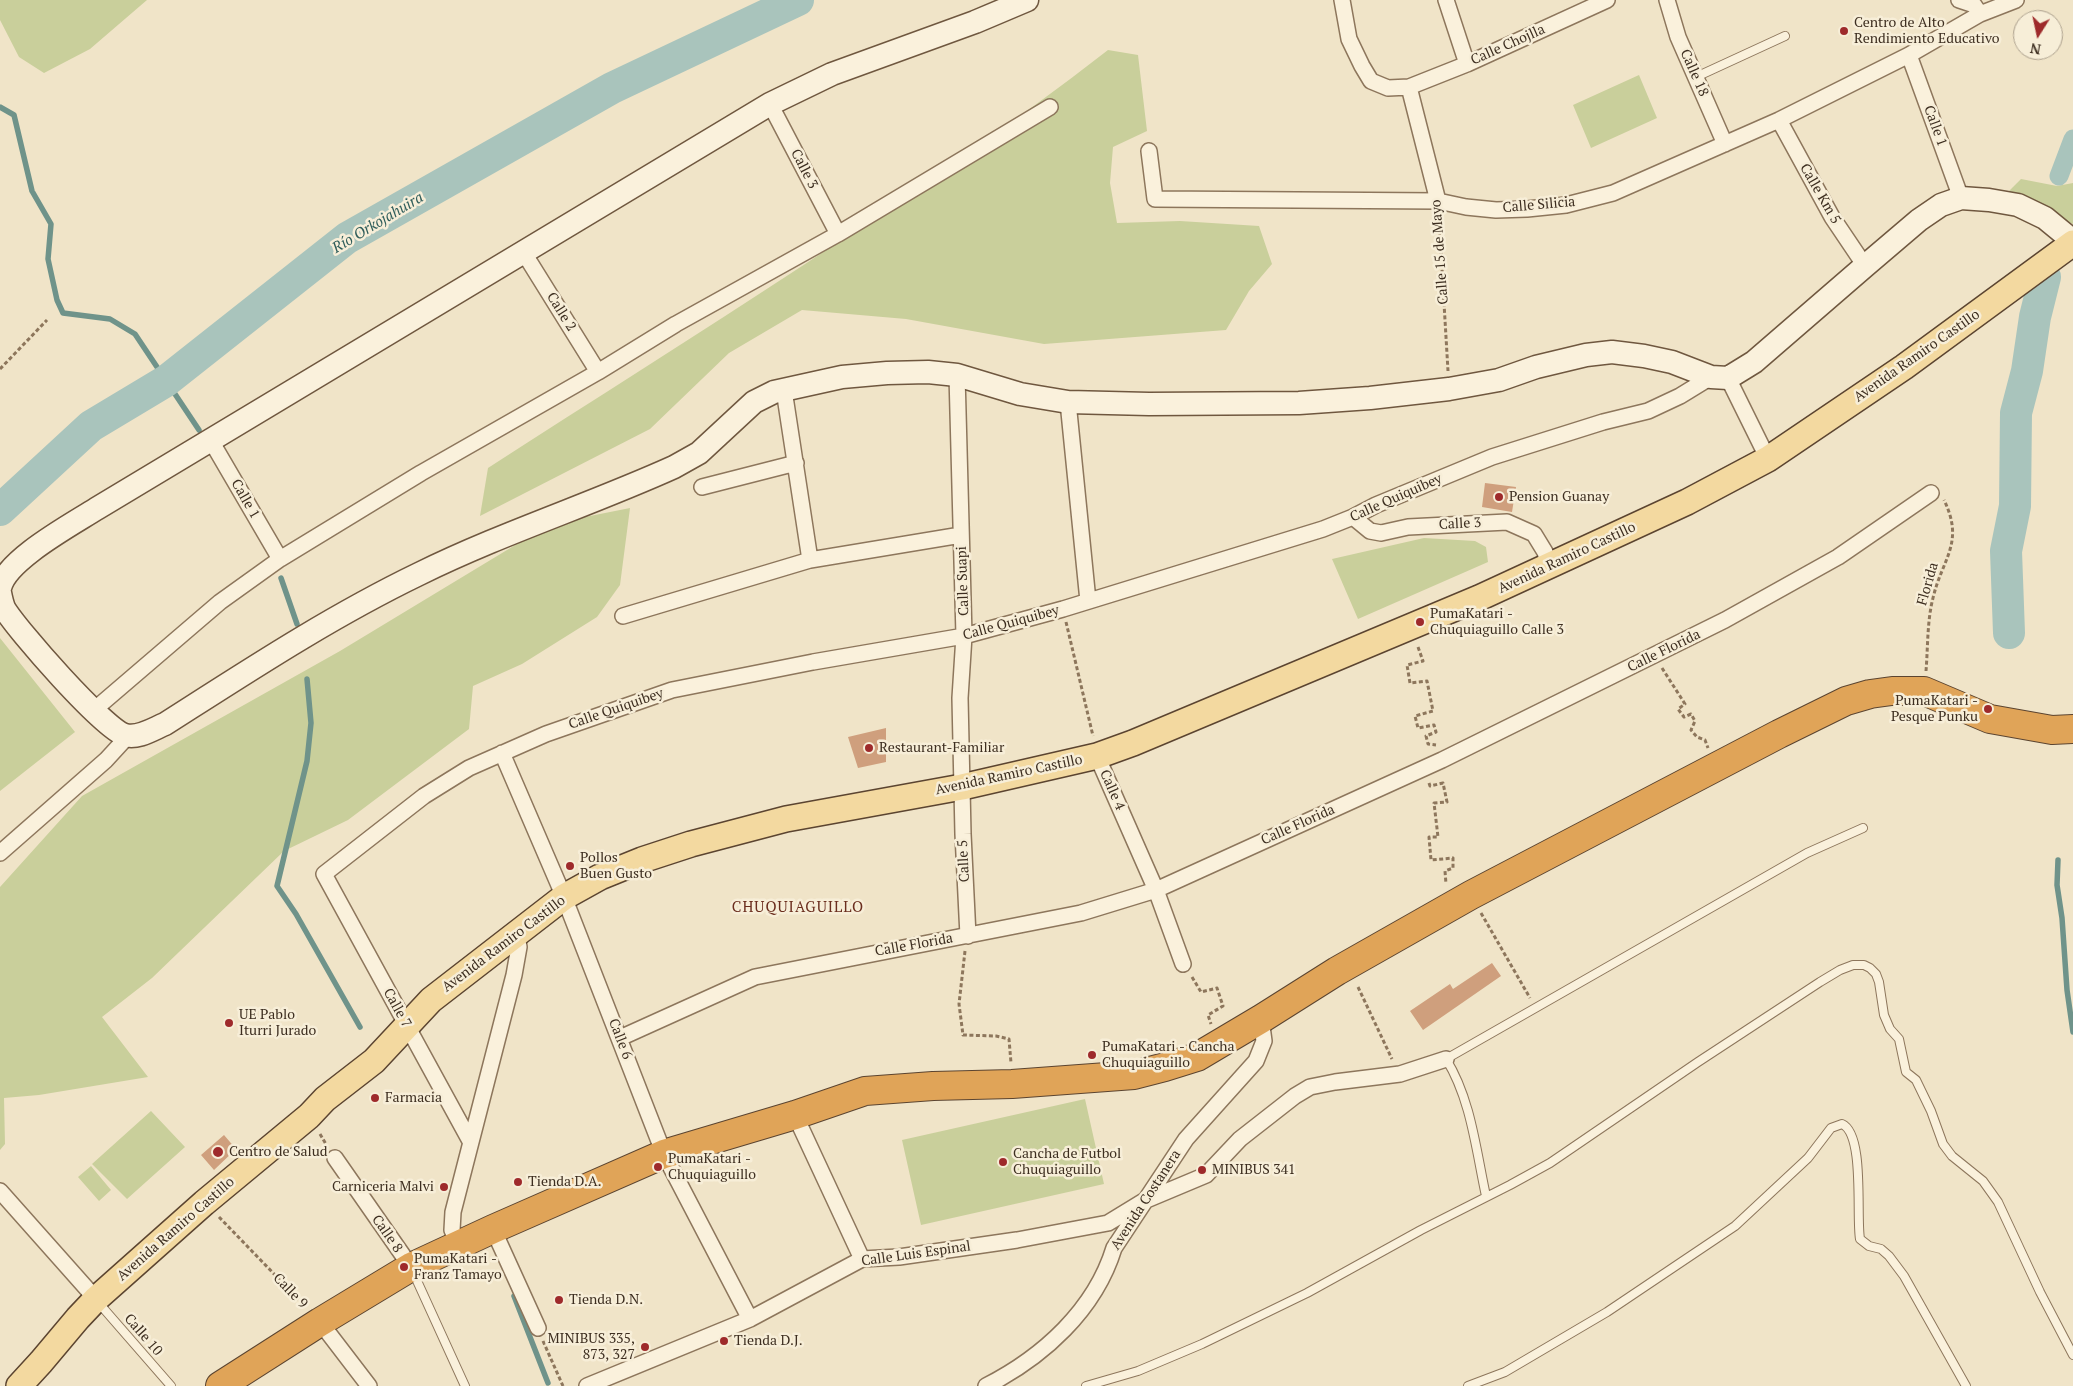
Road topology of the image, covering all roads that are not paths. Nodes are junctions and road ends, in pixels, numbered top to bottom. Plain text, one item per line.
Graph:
1 (1026, 0) edge
2 (1342, 0) edge
3 (1446, 0) edge
4 (1607, 0) edge
5 (1667, 0) edge
6 (1959, 0) edge
7 (2016, 0) edge
8 (1980, 14) junction
9 (1785, 36) dead end
10 (1909, 54) junction
11 (1467, 64) junction
12 (1696, 77) junction
13 (1409, 87) junction
14 (770, 104) junction
15 (1050, 106) dead end
16 (1779, 120) junction
17 (1725, 144) junction
18 (1149, 151) dead end
19 (1961, 198) junction
20 (1438, 201) junction
21 (838, 234) junction
22 (2073, 242) edge
23 (524, 253) junction
24 (1865, 266) junction
25 (598, 372) junction
26 (957, 375) junction
27 (1719, 378) junction
28 (784, 390) junction
29 (1068, 402) junction
30 (210, 439) junction
31 (1768, 459) junction
32 (796, 463) junction
33 (702, 487) dead end
34 (1931, 493) road end
35 (1353, 517) junction
36 (961, 535) junction
37 (280, 559) junction
38 (810, 560) junction
39 (1549, 567) junction
40 (0, 588) edge
41 (0, 593) edge
42 (1088, 601) junction
43 (623, 616) dead end
44 (964, 636) junction
45 (94, 710) junction
46 (2073, 732) edge
47 (128, 736) junction
48 (502, 753) junction
49 (1097, 756) junction
50 (962, 786) junction
51 (1864, 828) dead end
52 (0, 852) edge
53 (324, 874) joint
54 (1156, 890) junction
55 (564, 897) junction
56 (516, 932) junction
57 (968, 936) junction
58 (1183, 964) road end
59 (1260, 1019) junction
60 (407, 1027) junction
61 (620, 1038) junction
62 (1446, 1059) junction
63 (795, 1115) junction
64 (470, 1141) junction
65 (664, 1154) junction
66 (335, 1158) road end
67 (0, 1191) edge
68 (1486, 1196) junction
69 (1144, 1201) junction
70 (493, 1229) junction
71 (459, 1245) junction
72 (862, 1259) junction
73 (411, 1267) junction
74 (96, 1300) junction
75 (750, 1319) junction
76 (320, 1322) junction
77 (538, 1328) road end
78 (2073, 1355) edge
79 (19, 1386) edge
80 (171, 1386) edge
81 (220, 1386) edge
82 (369, 1386) edge
83 (465, 1386) edge
84 (587, 1386) edge
85 (986, 1386) edge
86 (1086, 1386) edge
87 (1468, 1386) edge
88 (1966, 1386) edge

1 - 14 main road
2 - 13 street
3 - 11 street
4 - 11 street, Calle Chojlla
5 - 12 street, Calle 18
6 - 8 street
7 - 8 street, Calle Silicia
8 - 10 street, Calle Silicia
9 - 12 lane
10 - 16 street, Calle Silicia
10 - 19 street, Calle 1
11 - 13 street, Calle Chojlla
12 - 17 street, Calle 18
13 - 20 street, Calle 15 de Mayo
14 - 21 street, Calle 3
14 - 23 main road
15 - 21 street
16 - 17 street, Calle Silicia
16 - 24 street, Calle Km 5
17 - 20 street, Calle Silicia
18 - 20 street, Calle Silicia
19 - 22 main road
19 - 24 main road
21 - 25 street
22 - 31 main road, Avenida Ramiro Castillo
23 - 25 street, Calle 2
23 - 30 main road
24 - 27 main road
25 - 37 street
26 - 28 main road
26 - 29 main road
26 - 36 street, Calle Suapi
27 - 29 main road
27 - 31 street
27 - 35 street, Calle Quiquibey
28 - 32 street
28 - 47 main road
29 - 42 street
30 - 37 street, Calle 1
30 - 40 main road
31 - 39 main road, Avenida Ramiro Castillo
32 - 33 street
32 - 38 street
34 - 54 street, Calle Florida
35 - 39 street, Calle 3
35 - 42 street, Calle Quiquibey
36 - 38 street
36 - 44 street, Calle Suapi
37 - 45 street
38 - 43 street
39 - 49 main road, Avenida Ramiro Castillo
41 - 45 main road
42 - 44 street, Calle Quiquibey
44 - 48 street, Calle Quiquibey
44 - 50 street, Calle Suapi
45 - 47 main road
46 - 59 highway
47 - 52 street
48 - 53 street, Calle Quiquibey
48 - 55 street, Calle 6
49 - 50 main road, Avenida Ramiro Castillo
49 - 54 street, Calle 4
50 - 55 main road, Avenida Ramiro Castillo
50 - 57 street, Calle 5
51 - 62 lane
53 - 60 street, Calle 7
54 - 57 street, Calle Florida
54 - 58 street, Calle 4
55 - 56 main road, Avenida Ramiro Castillo
55 - 61 street, Calle 6
56 - 60 main road, Avenida Ramiro Castillo
56 - 64 street
57 - 61 street, Calle Florida
59 - 63 highway
59 - 69 street, Avenida Costanera
60 - 64 street, Calle 7
60 - 74 main road, Avenida Ramiro Castillo
61 - 65 street, Calle 6
62 - 68 lane
62 - 69 street, Calle Luis Espinal
63 - 65 highway
63 - 72 street
64 - 71 street
65 - 70 highway
65 - 75 street, Calle 6
66 - 73 street, Calle 8
67 - 74 street
68 - 78 lane
68 - 86 lane
69 - 72 street, Calle Luis Espinal
69 - 85 street, Avenida Costanera
70 - 71 highway
70 - 77 street
71 - 73 highway
72 - 75 street, Calle Luis Espinal
73 - 76 highway
73 - 83 lane, Calle 8
74 - 79 main road, Avenida Ramiro Castillo
74 - 80 lane, Calle 10
75 - 84 street, Calle Luis Espinal
76 - 81 highway
76 - 82 street
87 - 88 lane

